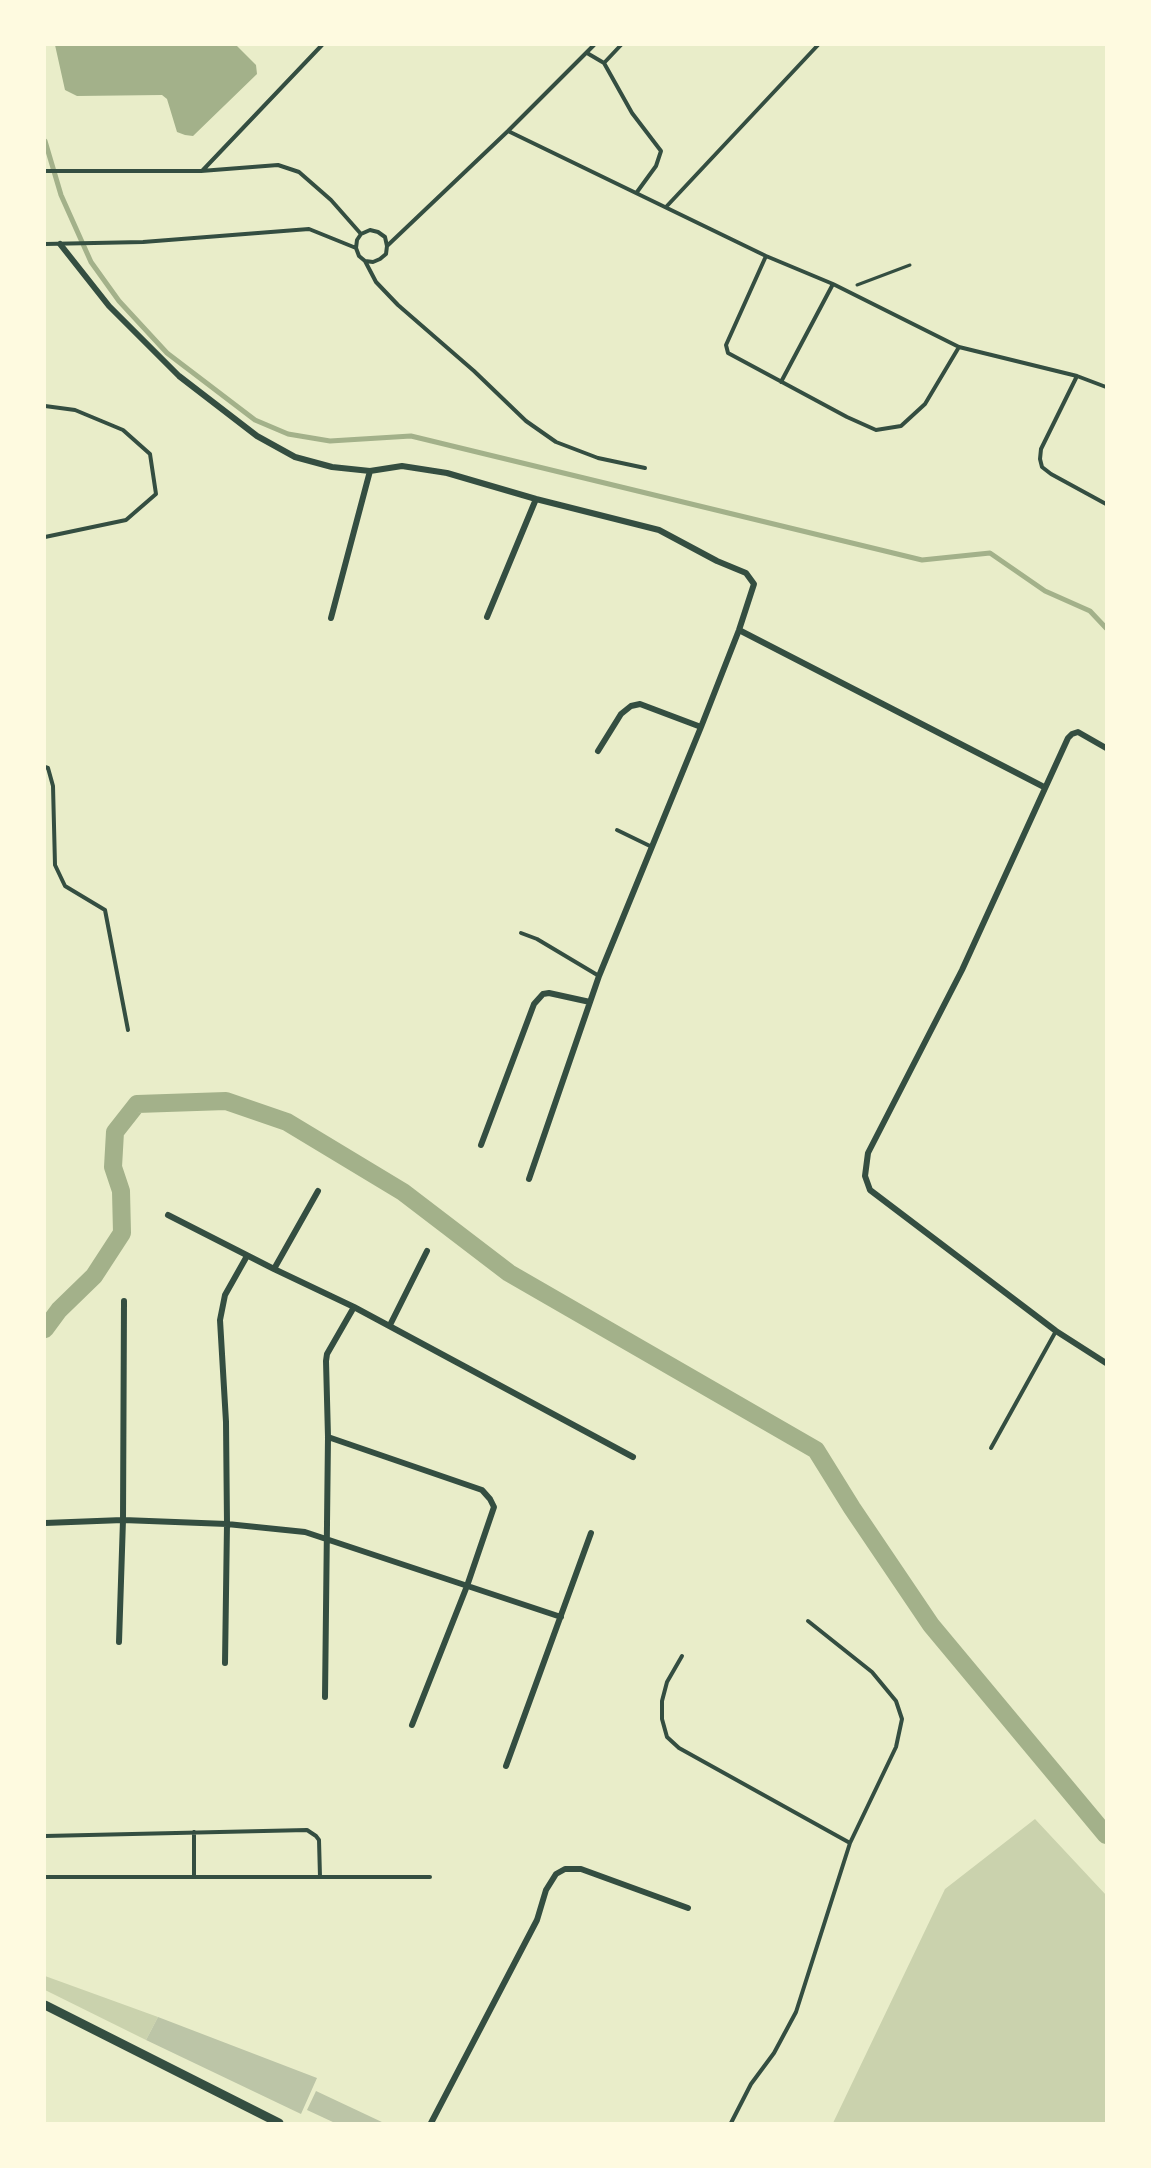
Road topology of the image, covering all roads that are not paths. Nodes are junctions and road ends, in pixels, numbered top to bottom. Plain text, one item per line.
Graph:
1 (322, 45) edge
2 (594, 45) edge
3 (621, 45) edge
4 (818, 45) edge
5 (587, 53) junction
6 (604, 63) junction
7 (508, 131) junction
8 (45, 171) edge
9 (201, 171) junction
10 (637, 192) junction
11 (666, 207) junction
12 (361, 234) junction
13 (60, 243) junction
14 (45, 244) edge
15 (387, 246) junction
16 (356, 248) junction
17 (766, 256) junction
18 (365, 261) junction
19 (833, 284) junction
20 (959, 347) junction
21 (1077, 376) junction
22 (1106, 380) edge
23 (781, 382) junction
24 (1099, 383) junction
25 (1106, 387) edge
26 (45, 406) edge
27 (645, 468) dead end
28 (370, 471) junction
29 (536, 499) junction
30 (1106, 504) edge
31 (45, 537) edge
32 (487, 617) dead end
33 (330, 618) dead end
34 (739, 630) junction
35 (701, 727) junction
36 (1106, 748) edge
37 (598, 751) dead end
38 (45, 767) edge
39 (1044, 787) junction
40 (617, 830) dead end
41 (652, 847) junction
42 (521, 933) dead end
43 (599, 976) junction
44 (590, 1002) junction
45 (128, 1029) dead end
46 (481, 1145) dead end
47 (529, 1179) dead end
48 (318, 1191) dead end
49 (168, 1215) dead end
50 (427, 1251) dead end
51 (248, 1256) junction
52 (274, 1269) junction
53 (124, 1301) dead end
54 (354, 1307) junction
55 (390, 1326) junction
56 (1056, 1331) junction
57 (1106, 1363) edge
58 (328, 1437) junction
59 (991, 1449) dead end
60 (633, 1457) dead end
61 (123, 1520) junction
62 (45, 1523) edge
63 (227, 1524) junction
64 (591, 1533) dead end
65 (327, 1538) junction
66 (467, 1586) junction
67 (561, 1617) junction
68 (808, 1621) dead end
69 (119, 1642) dead end
70 (682, 1656) dead end
71 (225, 1663) dead end
72 (325, 1697) dead end
73 (412, 1725) dead end
74 (506, 1766) dead end
75 (194, 1832) junction
76 (45, 1836) edge
77 (850, 1843) junction
78 (45, 1877) edge
79 (194, 1877) junction
80 (320, 1877) junction
81 (430, 1877) dead end
82 (688, 1908) dead end
83 (45, 2005) edge
84 (279, 2123) edge
85 (431, 2123) edge
86 (731, 2123) edge

1 - 9 lane
2 - 5 lane
3 - 6 lane
4 - 11 lane
5 - 6 lane
5 - 7 lane
6 - 10 lane
7 - 10 lane
7 - 15 lane
8 - 9 lane
9 - 12 lane
10 - 11 lane
11 - 17 lane
12 - 15 lane
12 - 16 lane
13 - 14 lane
13 - 16 lane
13 - 28 street
15 - 18 lane
16 - 18 lane
17 - 19 lane
17 - 23 lane
18 - 27 lane
19 - 20 lane
19 - 23 lane
20 - 21 lane
20 - 23 lane
21 - 24 lane
21 - 30 lane
22 - 24 lane
24 - 25 lane
26 - 31 lane
28 - 29 street
28 - 33 street
29 - 32 street
29 - 34 street
34 - 35 street
34 - 39 street
35 - 37 street
35 - 41 street
36 - 39 street
38 - 45 lane
39 - 56 street
40 - 41 lane
41 - 43 street
42 - 43 lane
43 - 44 street
44 - 46 street
44 - 47 street
48 - 52 street
49 - 51 street
50 - 55 street
51 - 52 street
51 - 63 street
52 - 54 street
53 - 61 street
54 - 55 street
54 - 58 street
55 - 60 street
56 - 57 street
56 - 59 lane
58 - 65 street
58 - 66 street
61 - 62 street
61 - 63 street
61 - 69 street
63 - 65 street
63 - 71 street
64 - 67 street
65 - 66 street
65 - 72 street
66 - 67 street
66 - 73 street
67 - 74 street
68 - 77 lane
70 - 77 lane
75 - 76 lane
75 - 79 lane
75 - 80 lane
77 - 86 lane
78 - 79 lane
79 - 80 lane
80 - 81 lane
82 - 85 street
83 - 84 street

